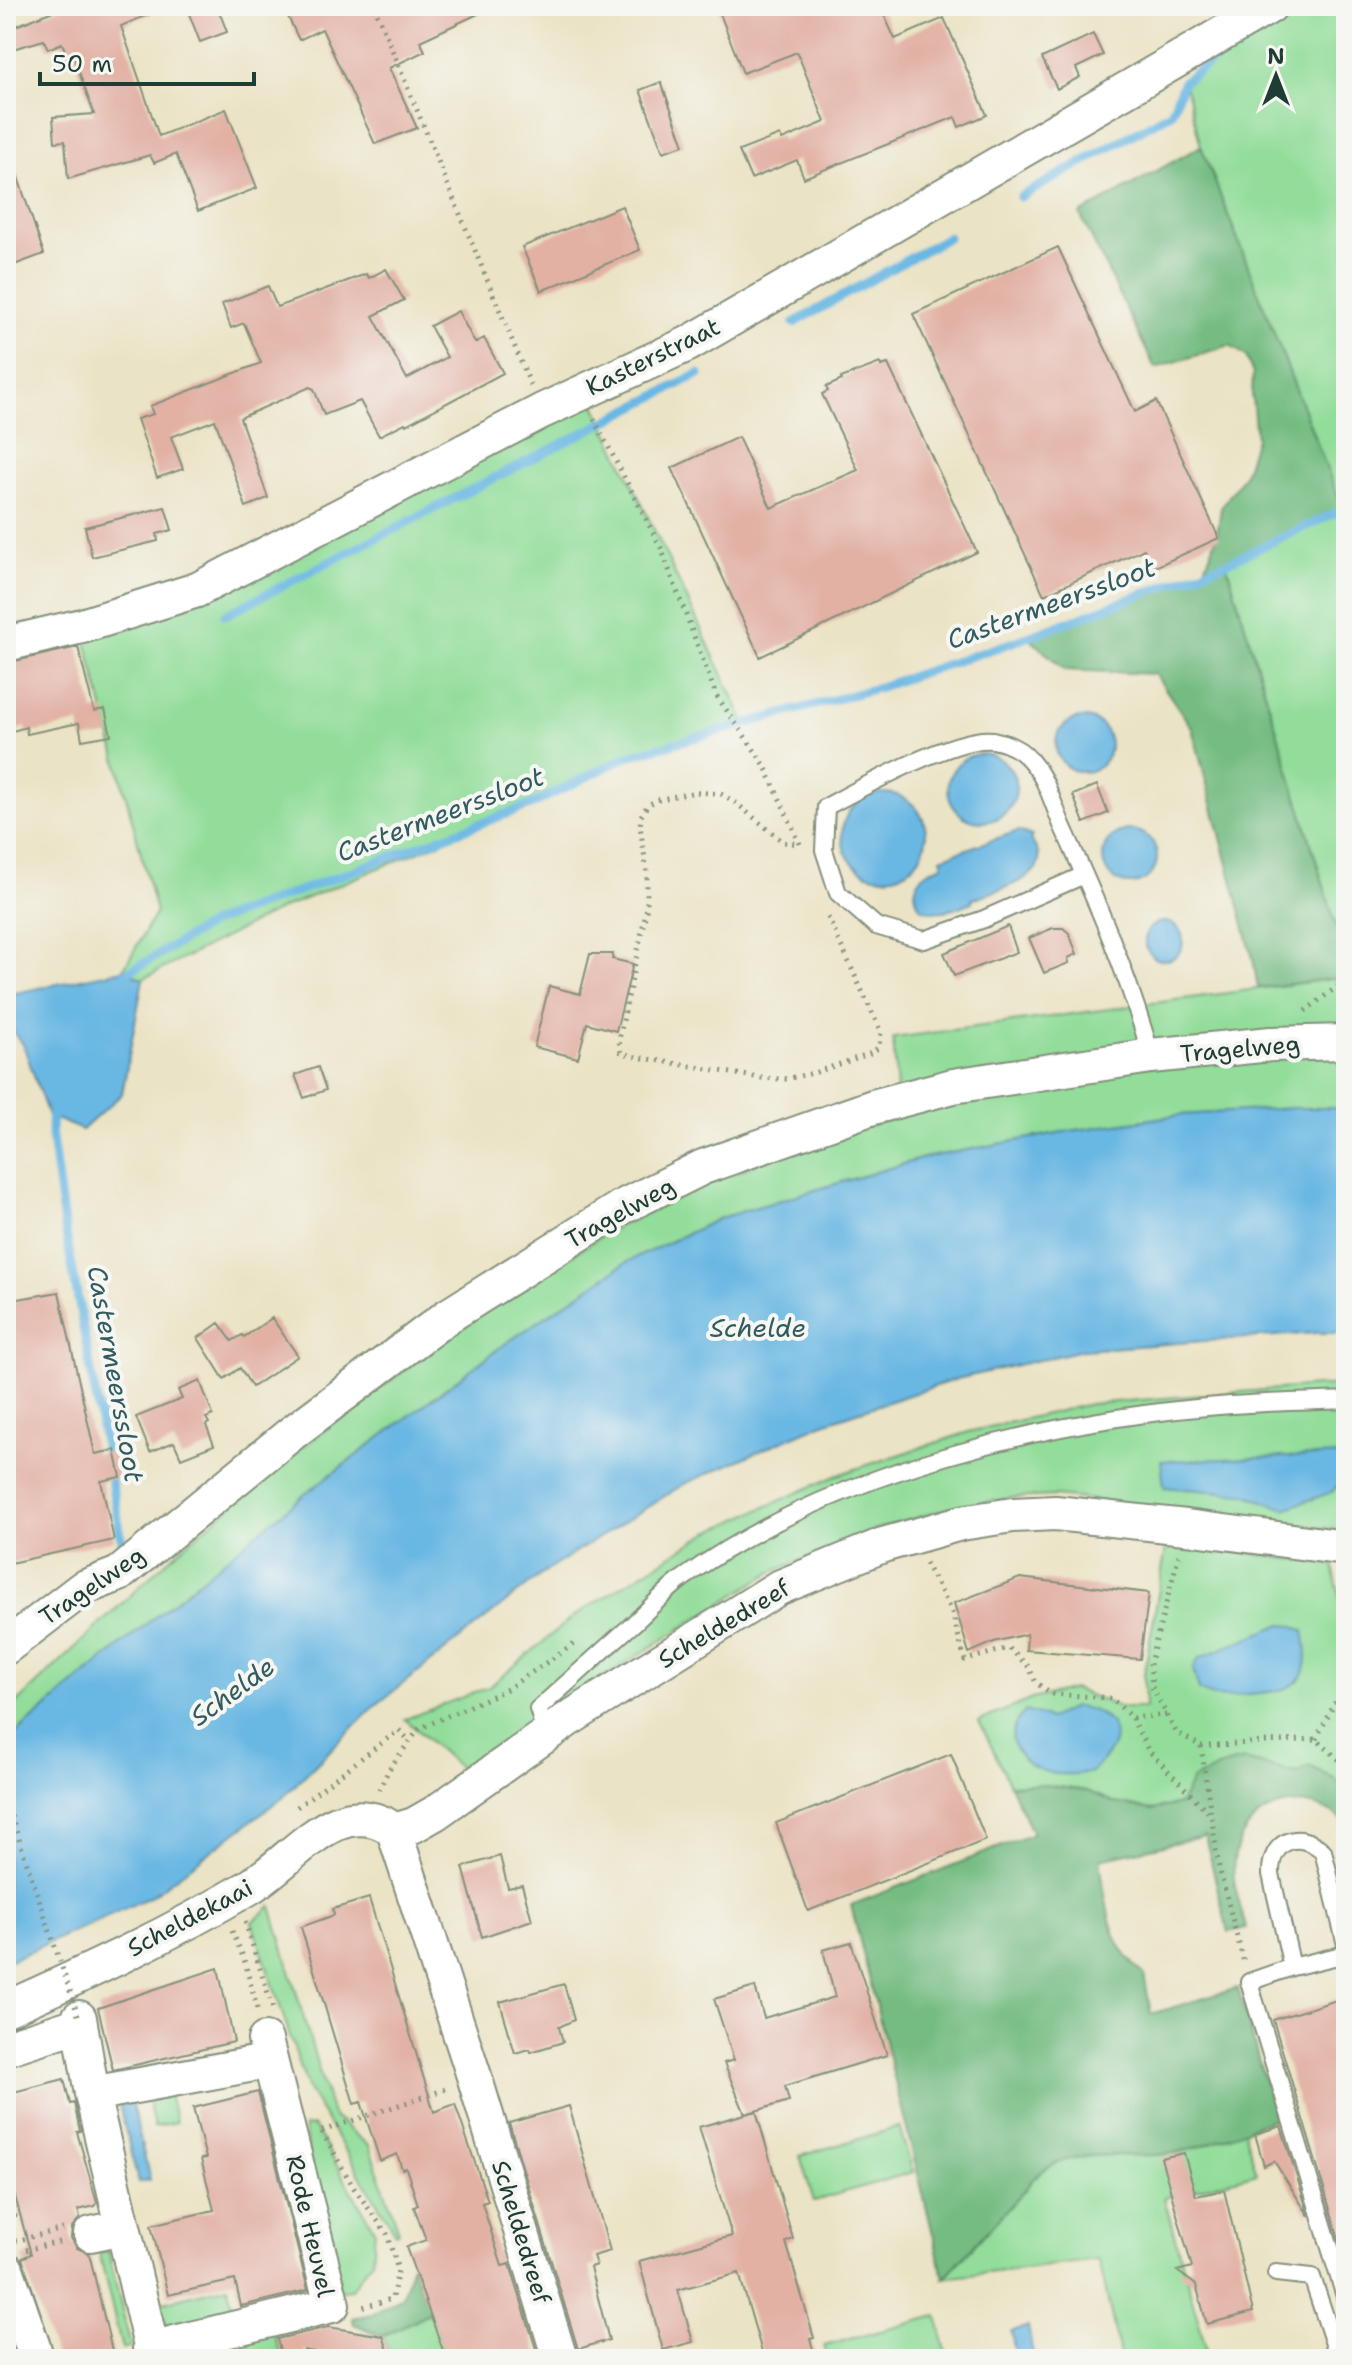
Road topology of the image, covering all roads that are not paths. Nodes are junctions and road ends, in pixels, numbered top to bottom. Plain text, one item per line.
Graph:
1 (1270, 6) edge
2 (6, 644) edge
3 (1084, 875) junction
4 (1346, 1042) edge
5 (1151, 1056) junction
6 (1346, 1400) edge
7 (1346, 1548) edge
8 (6, 1647) edge
9 (546, 1735) junction
10 (380, 1824) junction
11 (1346, 1945) edge
12 (1346, 1954) edge
13 (1292, 1967) junction
14 (52, 2011) edge
15 (6, 2048) edge
16 (266, 2055) junction
17 (92, 2094) junction
18 (287, 2159) dead end
19 (13, 2260) edge
20 (1276, 2273) dead end
21 (1346, 2300) edge
22 (152, 2354) edge
23 (37, 2359) edge
24 (560, 2359) edge
25 (1339, 2359) edge

1 - 2 street, Kasterstraat
3 - 3 lane
3 - 5 lane
4 - 5 street, Tragelweg
5 - 8 street, Tragelweg
6 - 9 lane
7 - 9 street, Scheldedreef
9 - 10 street, Scheldedreef
10 - 14 street, Scheldekaai
10 - 24 street, Scheldedreef
11 - 13 lane
12 - 13 lane
13 - 21 lane
14 - 15 street, Scheldekaai
14 - 17 street, Rode Heuvel
16 - 17 street
16 - 18 street
16 - 22 street, Rode Heuvel
17 - 22 street, Rode Heuvel
19 - 23 street
20 - 25 lane

